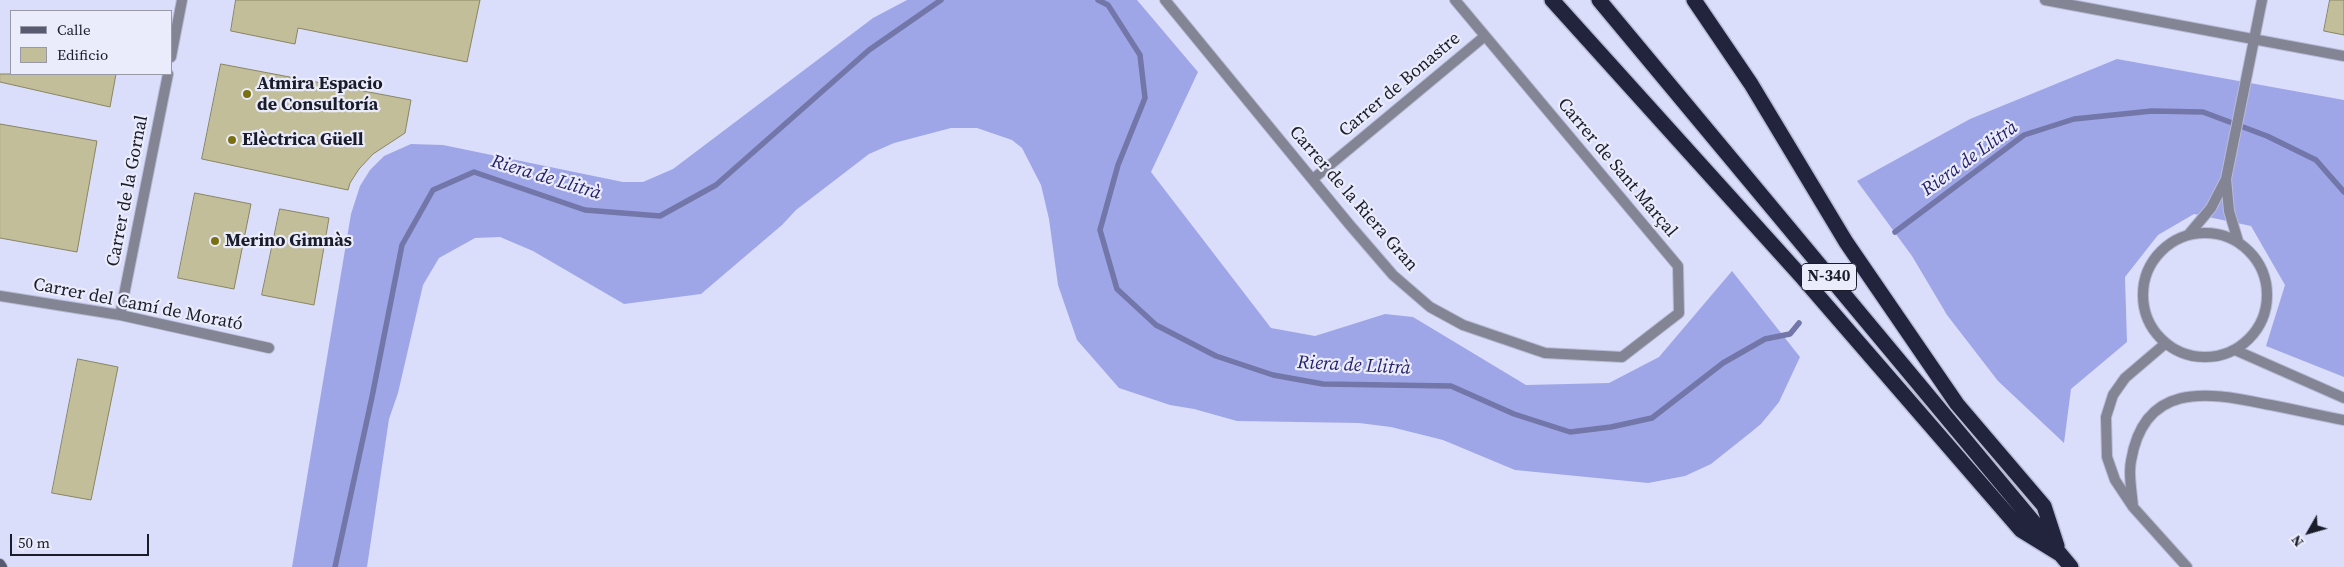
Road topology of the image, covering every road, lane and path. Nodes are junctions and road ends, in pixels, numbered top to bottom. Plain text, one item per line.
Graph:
1 (182, 0) edge
2 (1165, 0) edge
3 (1455, 0) edge
4 (1552, 0) edge
5 (1599, 0) edge
6 (1694, 0) edge
7 (2045, 0) edge
8 (2262, 0) edge
9 (1485, 36) junction
10 (2254, 39) junction
11 (172, 52) edge
12 (2344, 56) edge
13 (168, 75) edge
14 (1313, 179) junction
15 (2226, 179) junction
16 (2189, 234) junction
17 (2238, 241) junction
18 (0, 296) edge
19 (120, 315) junction
20 (2166, 343) junction
21 (269, 348) dead end
22 (2235, 350) junction
23 (1622, 357) joint
24 (2344, 398) edge
25 (2344, 420) edge
26 (2133, 507) junction
27 (2060, 554) junction
28 (0, 564) edge
29 (2, 567) edge
30 (2072, 567) edge
31 (2187, 567) edge

1 - 11 street
2 - 14 street, Carrer de la Riera Gran
3 - 9 street, Carrer de Sant Marçal
4 - 27 highway
5 - 27 highway, N-340
6 - 27 highway
7 - 10 street
8 - 10 street
9 - 14 street, Carrer de Bonastre
9 - 23 street, Carrer de Sant Marçal
10 - 12 street
10 - 15 street
13 - 19 street, Carrer de la Gornal
14 - 23 street, Carrer de la Riera Gran
15 - 16 street
15 - 17 street
16 - 17 street
16 - 20 street
17 - 22 street
18 - 19 street, Carrer del Camí de Morató
19 - 21 street, Carrer del Camí de Morató
20 - 22 street
20 - 26 street
22 - 24 street
25 - 26 street
26 - 31 street
27 - 30 highway, N-340
28 - 29 main road

